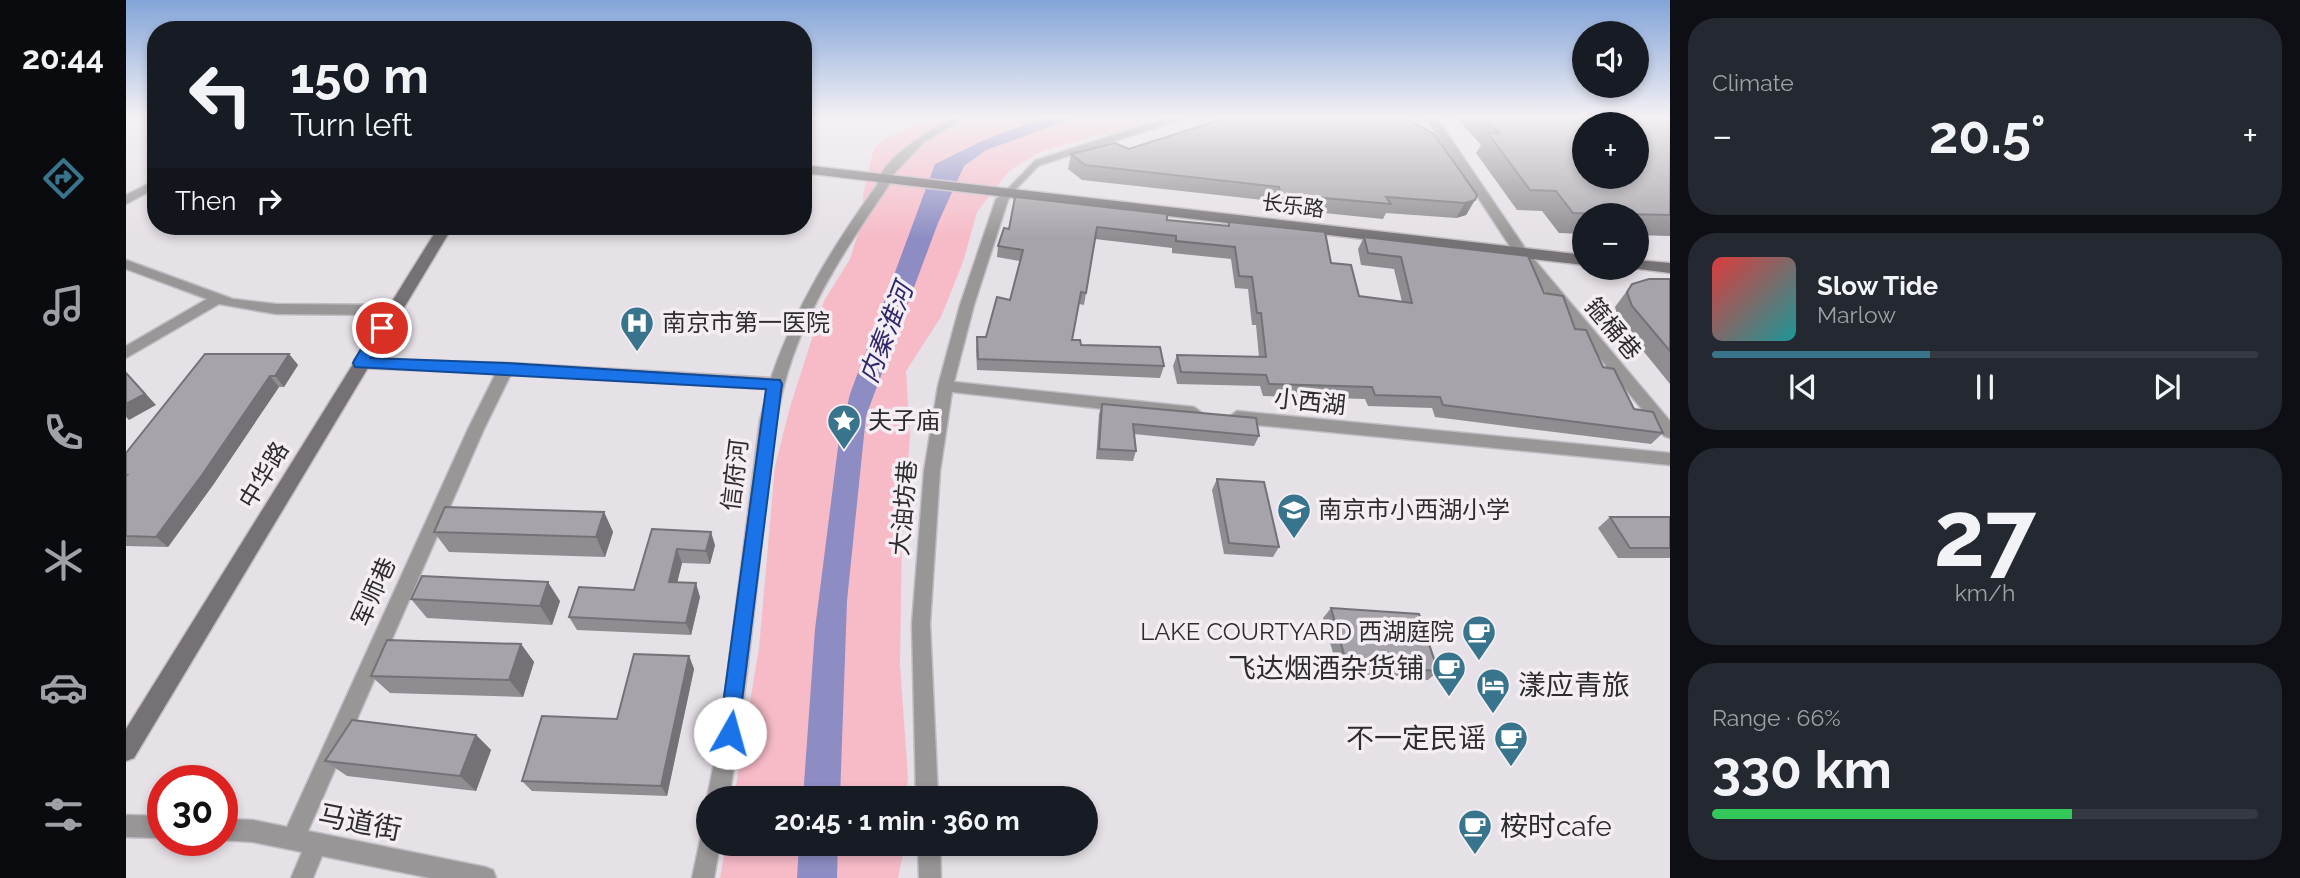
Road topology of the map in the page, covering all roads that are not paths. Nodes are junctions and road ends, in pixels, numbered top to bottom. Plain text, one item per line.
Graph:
1 (905, 157) edge
2 (1056, 157) edge
3 (1455, 157) edge
4 (812, 170) edge
5 (884, 181) junction
6 (147, 188) edge
7 (1002, 192) junction
8 (126, 200) edge
9 (440, 235) edge
10 (1522, 254) junction
11 (1572, 259) edge
12 (126, 264) edge
13 (1649, 266) edge
14 (1670, 268) edge
15 (217, 299) junction
16 (392, 310) junction
17 (126, 353) edge
18 (360, 363) junction
19 (506, 368) junction
20 (775, 384) junction
21 (945, 386) junction
22 (1670, 432) edge
23 (1670, 458) edge
24 (126, 750) edge
25 (720, 786) edge
26 (927, 786) edge
27 (126, 826) edge
28 (147, 827) edge
29 (238, 831) edge
30 (293, 839) junction
31 (316, 844) junction
32 (707, 856) edge
33 (929, 856) edge
34 (302, 878) edge
35 (485, 878) edge
36 (703, 878) edge
37 (930, 878) edge

1 - 5 street, 信府河
2 - 7 lane
3 - 10 street, 箍桶巷
4 - 5 main road
5 - 7 main road, 长乐路
5 - 20 street, 信府河
6 - 8 street
7 - 10 main road, 长乐路
7 - 21 street, 大油坊巷
9 - 16 main road, 中华路
10 - 11 main road, 长乐路
10 - 22 street, 箍桶巷
12 - 15 street
13 - 14 main road
15 - 16 street
15 - 17 street
16 - 18 main road, 中华路
18 - 19 street
18 - 24 main road, 中华路
19 - 20 street
19 - 30 street, 军师巷
20 - 25 street, 信府河
21 - 23 street, 小西湖
21 - 26 street, 大油坊巷
27 - 28 street
29 - 30 street, 马道街
30 - 31 street, 马道街
31 - 34 street
31 - 35 street, 马道街
32 - 36 street
33 - 37 street

